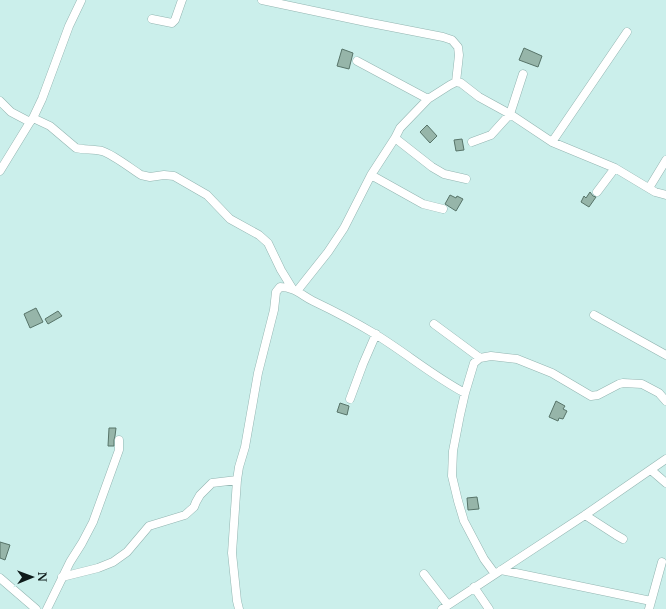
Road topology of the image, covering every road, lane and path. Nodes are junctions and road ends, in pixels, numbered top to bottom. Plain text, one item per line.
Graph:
1 (182, 0) edge
2 (262, 0) edge
3 (81, 1) dead end
4 (152, 19) dead end
5 (627, 32) dead end
6 (357, 61) dead end
7 (523, 74) dead end
8 (456, 82) junction
9 (428, 99) junction
10 (0, 101) edge
11 (510, 114) junction
12 (31, 120) junction
13 (395, 138) junction
14 (472, 142) dead end
15 (552, 142) junction
16 (666, 160) edge
17 (615, 168) junction
18 (0, 171) edge
19 (371, 175) junction
20 (466, 179) dead end
21 (649, 188) junction
22 (597, 192) dead end
23 (666, 195) edge
24 (443, 209) dead end
25 (295, 290) junction
26 (594, 315) dead end
27 (434, 324) dead end
28 (376, 334) junction
29 (666, 355) edge
30 (480, 358) junction
31 (465, 393) junction
32 (350, 399) dead end
33 (666, 401) edge
34 (119, 440) dead end
35 (666, 459) edge
36 (651, 470) junction
37 (237, 480) junction
38 (666, 483) edge
39 (585, 515) junction
40 (623, 539) dead end
41 (662, 562) dead end
42 (498, 572) junction
43 (424, 574) dead end
44 (62, 577) junction
45 (0, 578) edge
46 (474, 588) junction
47 (650, 605) edge
48 (445, 607) edge
49 (33, 608) edge
50 (47, 609) edge
51 (240, 609) edge
52 (489, 609) edge

1 - 4 street
2 - 8 street
3 - 12 street
5 - 15 street
6 - 9 street
7 - 11 street
8 - 9 street
8 - 11 street
9 - 13 street
10 - 12 street
11 - 14 street
11 - 15 street
12 - 18 street
12 - 25 street
13 - 19 street
13 - 20 street
15 - 17 street
16 - 21 street
17 - 21 street
17 - 22 street
19 - 24 street
19 - 25 street
21 - 23 street
25 - 28 street
25 - 37 street
26 - 29 street
27 - 30 street
28 - 31 street
28 - 32 street
30 - 31 street
30 - 33 street
31 - 42 street
34 - 44 street
35 - 36 street
36 - 38 street
36 - 39 street
37 - 44 street
37 - 51 street
39 - 40 street
39 - 42 street
41 - 47 street
42 - 46 street
42 - 47 street
43 - 48 street
44 - 50 street
45 - 49 street
46 - 48 street
46 - 52 street

